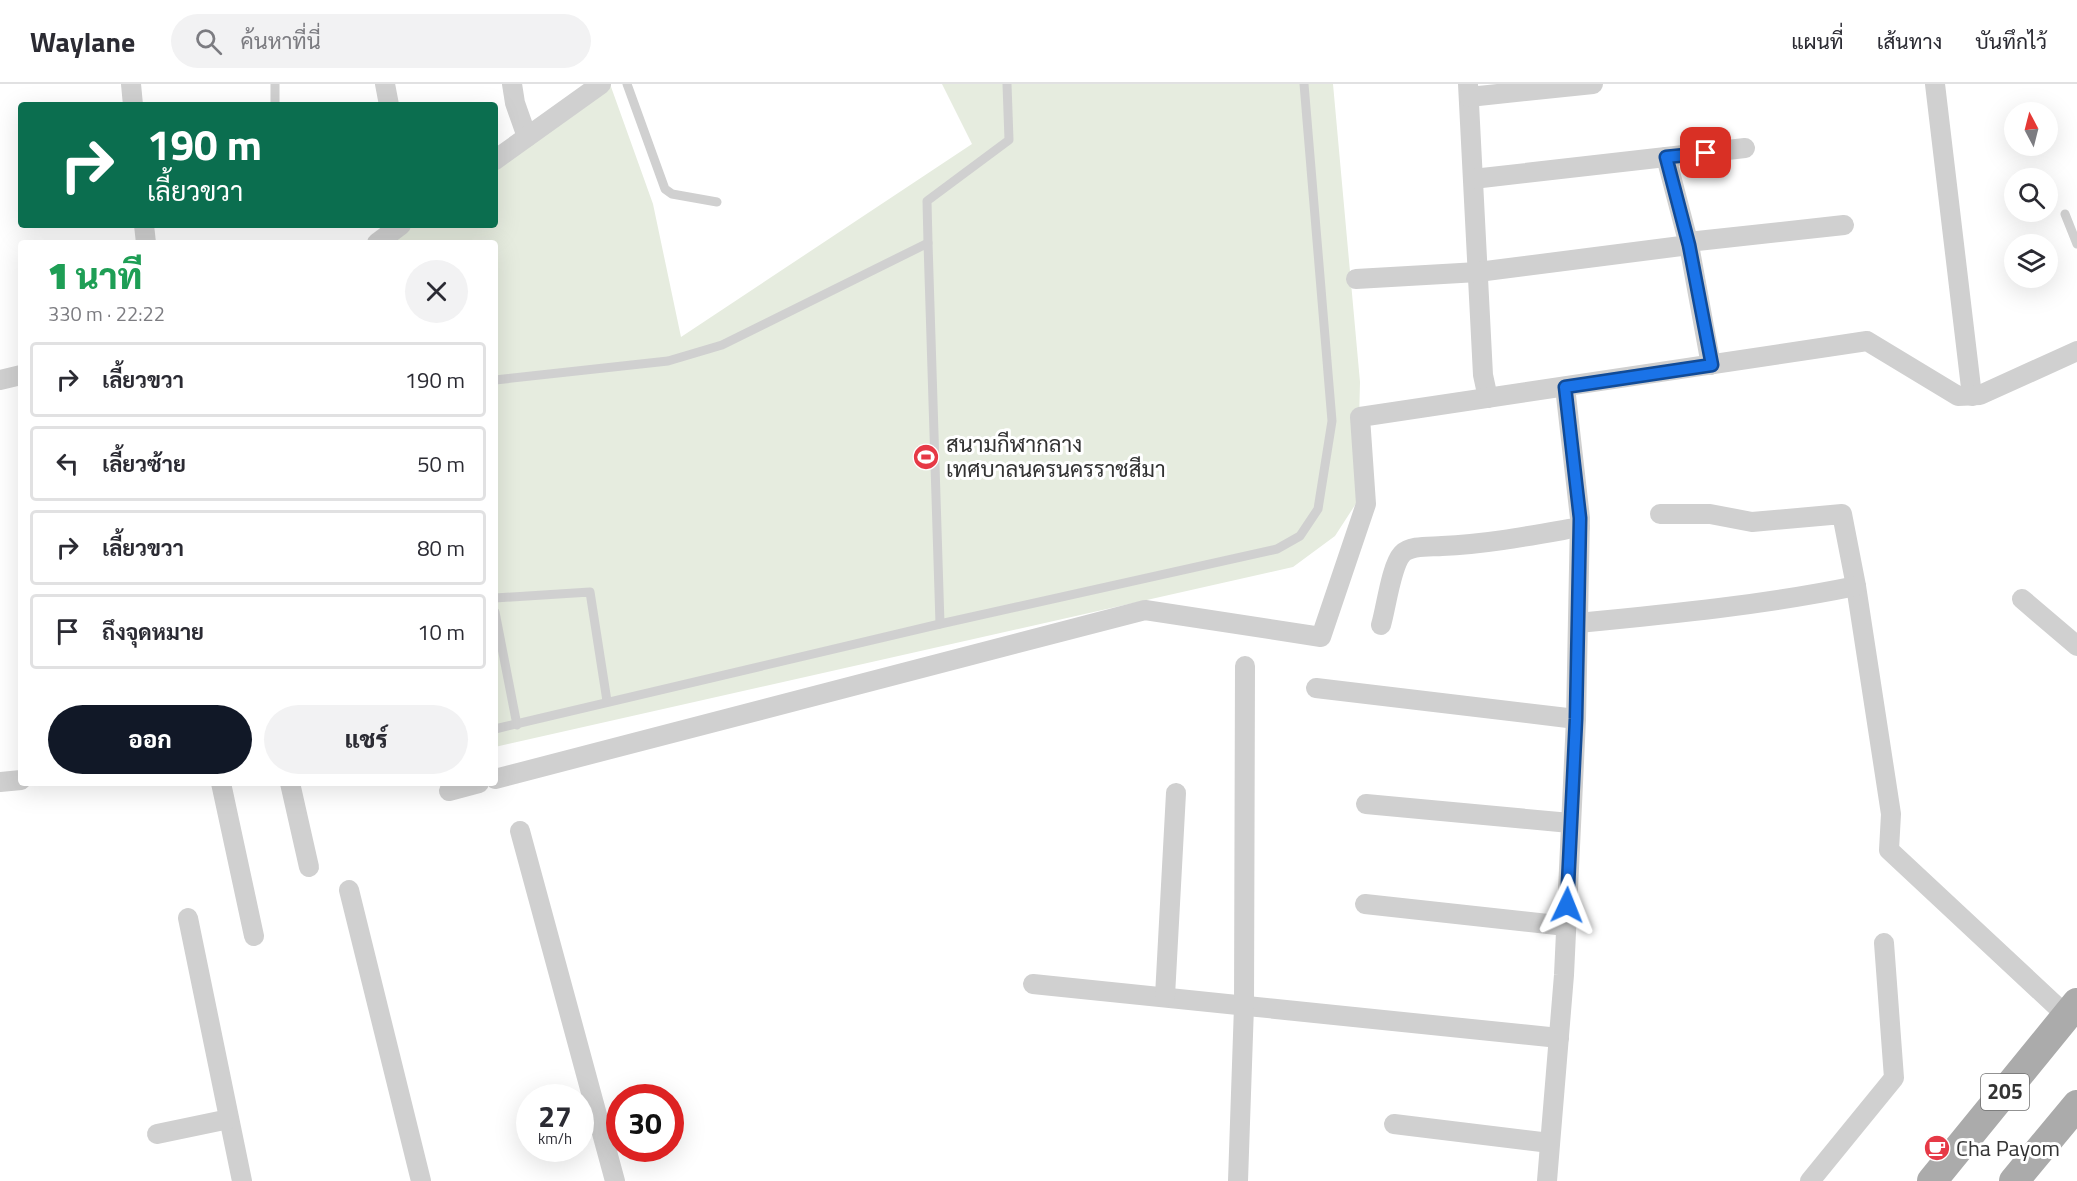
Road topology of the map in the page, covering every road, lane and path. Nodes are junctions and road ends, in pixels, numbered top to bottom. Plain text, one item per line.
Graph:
1 (131, 84) edge
2 (275, 84) edge
3 (385, 84) edge
4 (512, 84) edge
5 (602, 84) edge
6 (627, 84) edge
7 (1007, 84) edge
8 (1304, 84) edge
9 (1593, 84) edge
10 (1935, 84) edge
11 (1468, 91) edge
12 (133, 102) edge
13 (275, 102) edge
14 (388, 102) edge
15 (527, 137) junction
16 (1745, 148) dead end
17 (1666, 157) junction
18 (498, 158) edge
19 (1473, 179) junction
20 (717, 202) dead end
21 (2065, 214) dead end
22 (1844, 225) dead end
23 (398, 228) edge
24 (381, 240) edge
25 (928, 243) junction
26 (1689, 243) junction
27 (2077, 244) edge
28 (1478, 272) junction
29 (1356, 279) dead end
30 (2077, 351) edge
31 (1712, 365) junction
32 (18, 376) edge
33 (0, 380) edge
34 (498, 380) edge
35 (1565, 387) junction
36 (1972, 396) junction
37 (1488, 398) junction
38 (1660, 514) dead end
39 (1580, 527) junction
40 (1856, 586) junction
41 (498, 598) edge
42 (2022, 599) dead end
43 (1578, 623) junction
44 (940, 624) junction
45 (1381, 626) dead end
46 (498, 627) edge
47 (2077, 646) edge
48 (1245, 666) dead end
49 (1316, 688) dead end
50 (607, 701) junction
51 (1576, 719) junction
52 (517, 725) junction
53 (498, 728) edge
54 (498, 778) edge
55 (18, 780) edge
56 (0, 782) edge
57 (222, 786) edge
58 (291, 786) edge
59 (467, 786) edge
60 (448, 791) dead end
61 (1176, 793) dead end
62 (1365, 804) dead end
63 (1570, 823) junction
64 (520, 831) dead end
65 (309, 867) dead end
66 (349, 890) dead end
67 (1365, 904) dead end
68 (188, 918) dead end
69 (1566, 926) junction
70 (254, 936) dead end
71 (1884, 943) dead end
72 (1033, 984) dead end
73 (1165, 996) junction
74 (1244, 1006) junction
75 (2072, 1009) edge
76 (1559, 1038) junction
77 (2077, 1105) edge
78 (229, 1119) junction
79 (1394, 1124) dead end
80 (157, 1134) dead end
81 (1550, 1143) junction
82 (1944, 1169) edge
83 (2020, 1174) edge
84 (242, 1181) edge
85 (421, 1181) edge
86 (615, 1181) edge
87 (1238, 1181) edge
88 (1547, 1181) edge
89 (1810, 1181) edge
90 (1932, 1181) edge
91 (1992, 1181) edge

1 - 12 street
2 - 13 lane
3 - 14 street
4 - 15 street
5 - 15 street
6 - 20 lane
7 - 25 lane
8 - 44 lane
9 - 11 street
10 - 36 street
11 - 19 street
15 - 18 street
16 - 17 street
17 - 19 street
17 - 26 street
19 - 28 street
21 - 27 lane
22 - 26 street
23 - 24 street
25 - 34 lane
25 - 44 lane
26 - 28 street
26 - 31 street
28 - 29 street
28 - 37 street
30 - 36 street
31 - 35 street
31 - 36 street
32 - 33 street
35 - 37 street
35 - 39 street
37 - 54 street
38 - 40 street
39 - 43 street
39 - 45 street
40 - 43 street
40 - 75 street
41 - 50 lane
42 - 47 street
43 - 51 street
44 - 50 lane
46 - 52 lane
48 - 74 street
49 - 51 street
50 - 52 lane
51 - 63 street
52 - 53 lane
55 - 56 street
57 - 70 street
58 - 65 street
59 - 60 street
61 - 73 street
62 - 63 street
63 - 69 street
64 - 86 street
66 - 85 street
67 - 69 street
68 - 78 street
69 - 76 street
71 - 89 street
72 - 73 street
73 - 74 street
74 - 76 street
74 - 87 street
75 - 82 main road, 205
76 - 81 street
77 - 83 main road
78 - 80 street
78 - 84 street
79 - 81 street
81 - 88 street
82 - 90 main road, 205
83 - 91 main road

